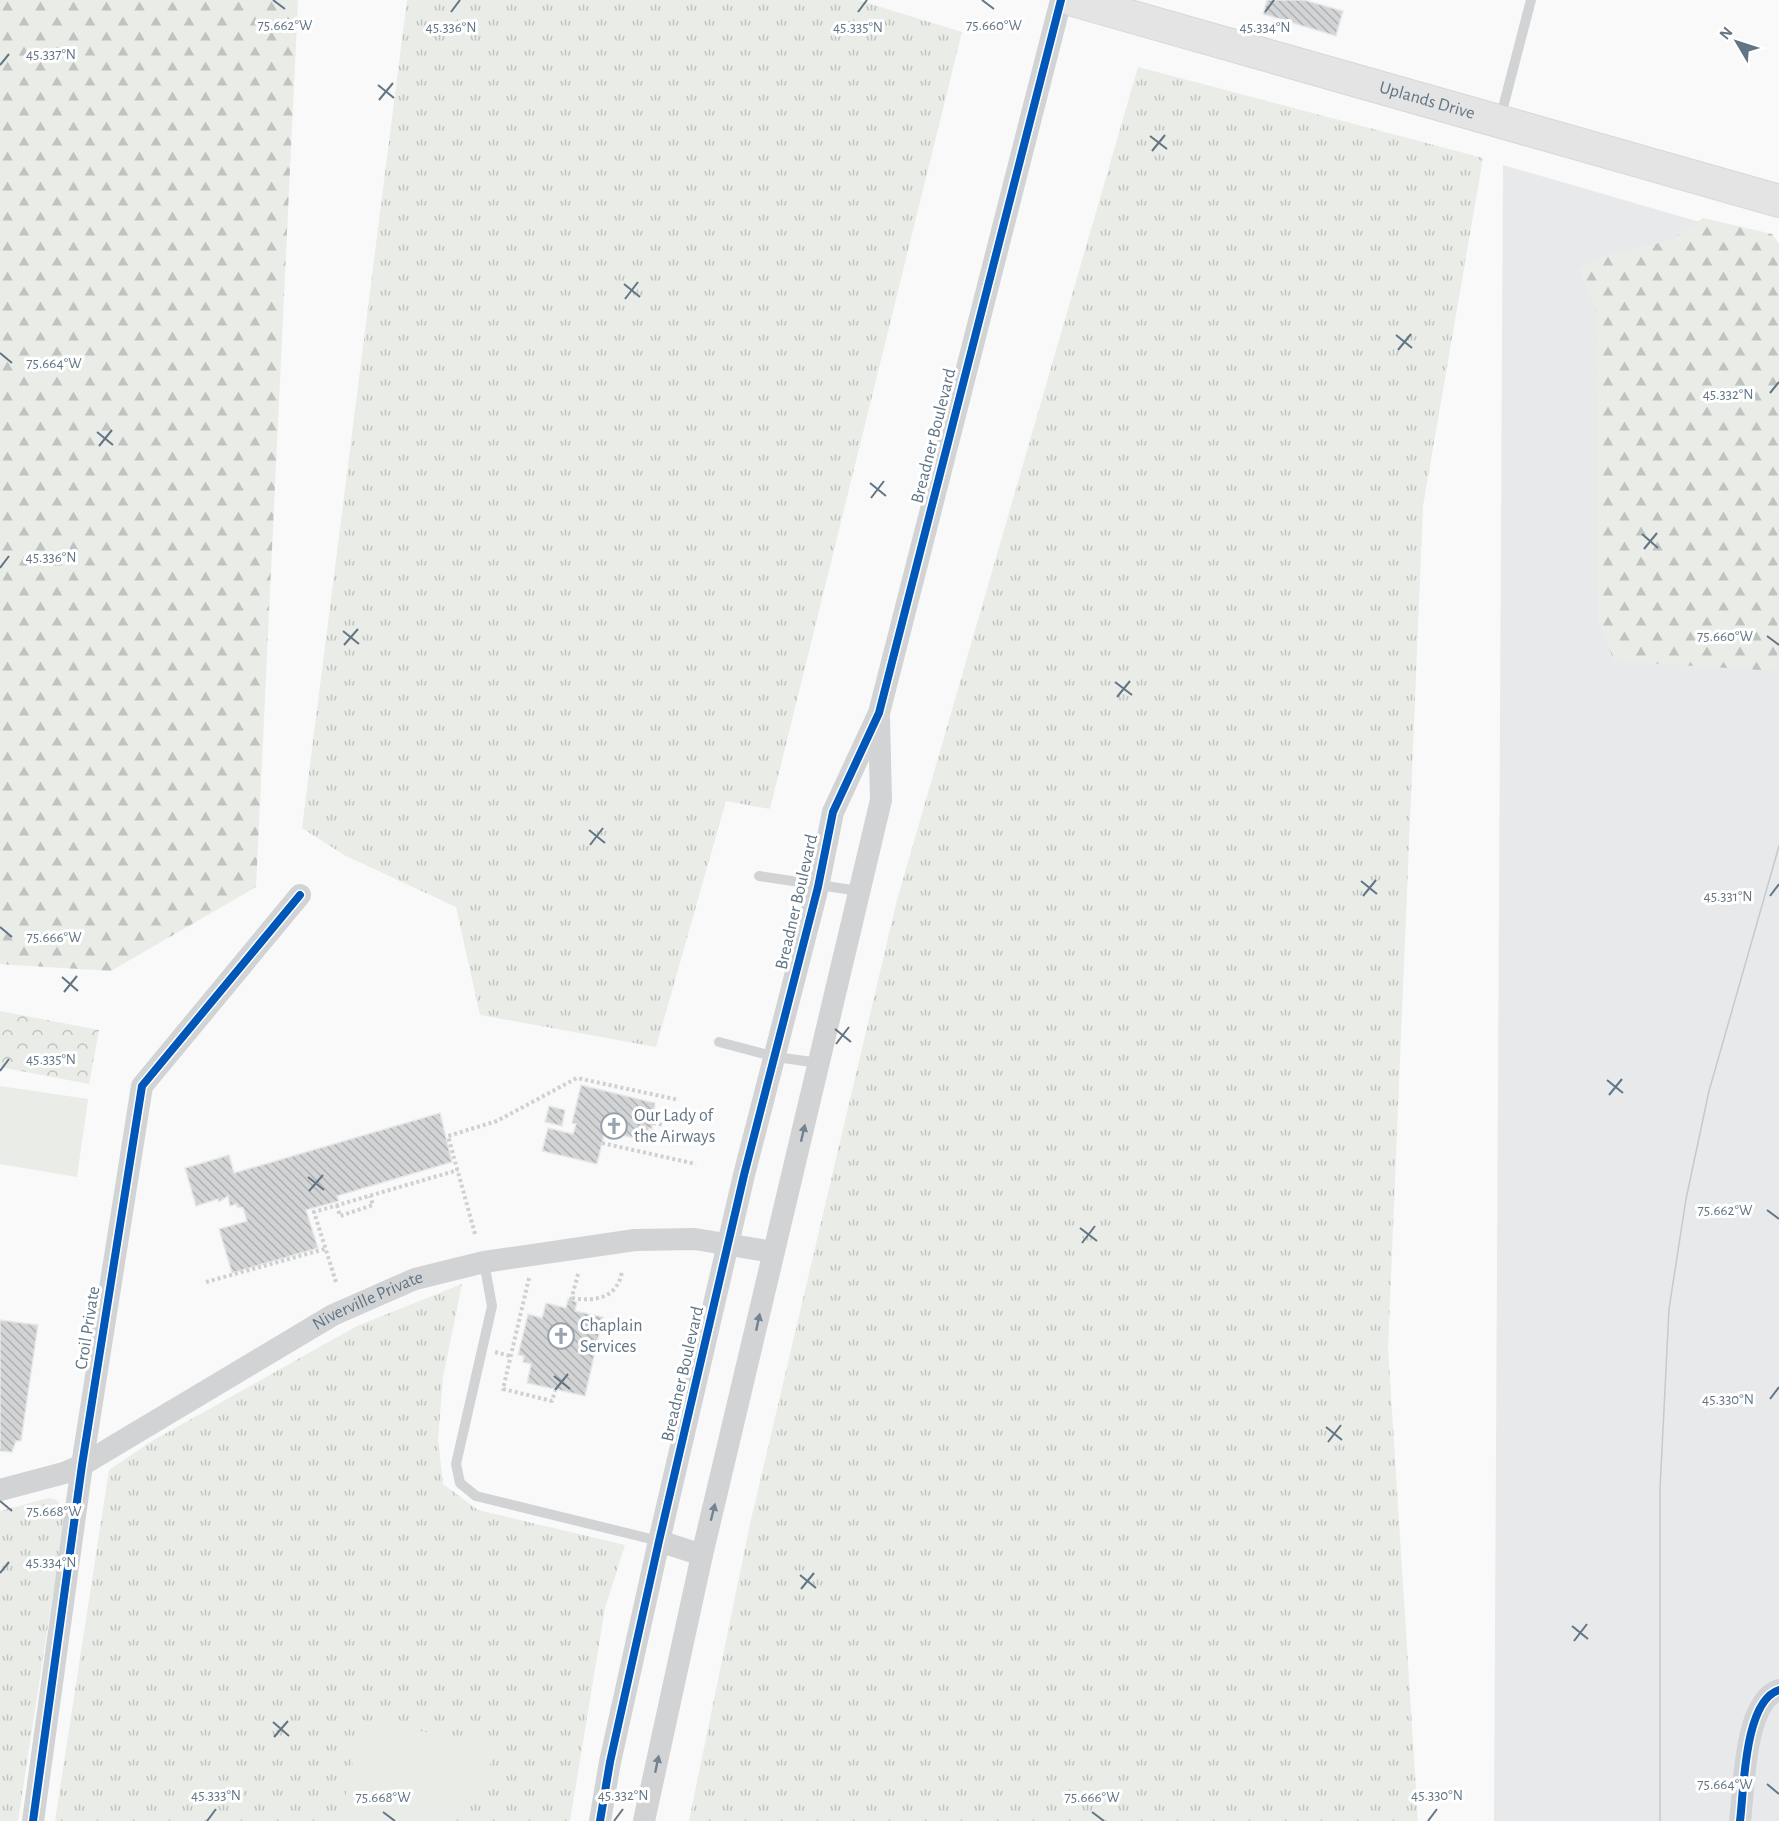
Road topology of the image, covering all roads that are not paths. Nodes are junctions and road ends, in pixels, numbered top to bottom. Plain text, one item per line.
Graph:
1 (1061, 0) edge
2 (1073, 0) edge
3 (1531, 0) edge
4 (1499, 123) junction
5 (1779, 201) edge
6 (879, 713) junction
7 (759, 876) dead end
8 (818, 886) junction
9 (859, 891) junction
10 (300, 895) dead end
11 (719, 1042) dead end
12 (776, 1057) junction
13 (819, 1063) junction
14 (730, 1244) junction
15 (773, 1252) junction
16 (484, 1262) junction
17 (82, 1465) junction
18 (0, 1490) edge
19 (659, 1541) junction
20 (702, 1555) junction
21 (1779, 1690) edge
22 (33, 1821) edge
23 (600, 1821) edge
24 (644, 1821) edge
25 (1740, 1821) edge

1 - 6 street, Breadner Boulevard
2 - 4 main road, Uplands Drive
3 - 4 lane
4 - 5 main road, Uplands Drive
6 - 8 street, Breadner Boulevard
6 - 9 street, Breadner Boulevard
7 - 8 lane
8 - 9 lane
8 - 12 street, Breadner Boulevard
9 - 13 street, Breadner Boulevard
10 - 17 street, Croil Private
11 - 12 lane
12 - 13 lane
12 - 14 street, Breadner Boulevard
15 -> 13 street, Breadner Boulevard
14 - 15 street, Niverville Private
14 - 16 street, Niverville Private
14 - 19 street, Breadner Boulevard
20 -> 15 street, Breadner Boulevard
16 - 17 street, Niverville Private
16 - 19 lane
17 - 18 street, Niverville Private
17 - 22 street, Croil Private
19 - 20 street
19 - 23 street, Breadner Boulevard
24 -> 20 street, Breadner Boulevard
21 - 25 street

